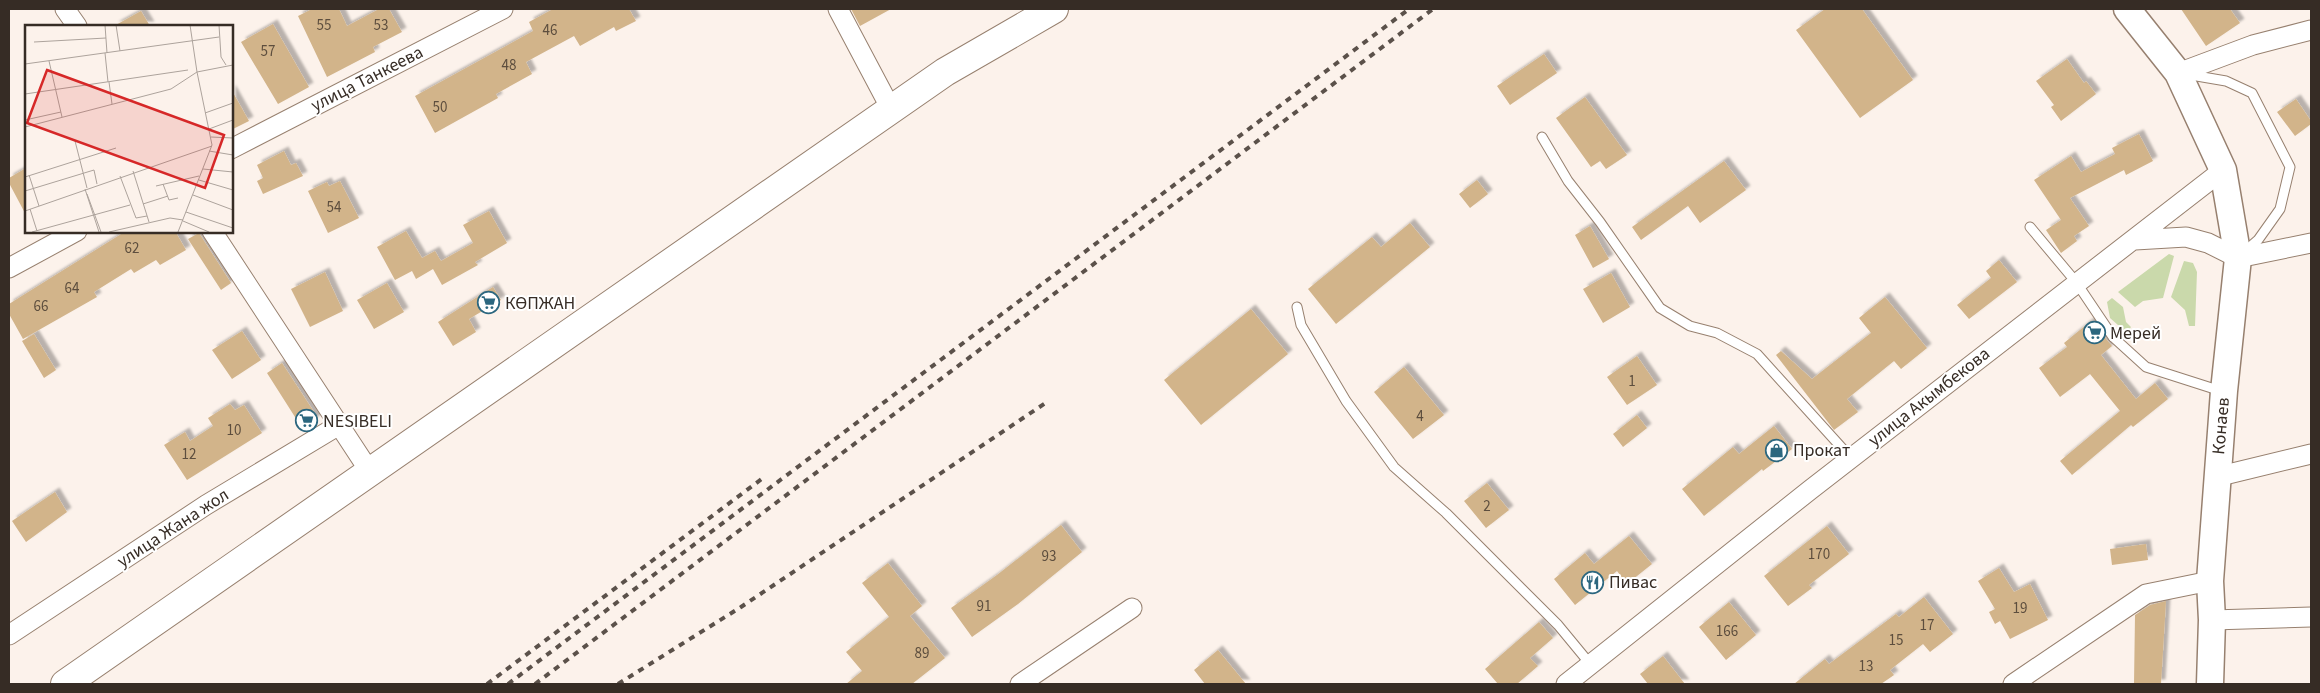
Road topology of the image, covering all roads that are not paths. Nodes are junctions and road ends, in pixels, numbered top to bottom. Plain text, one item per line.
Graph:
1 (65, 9) edge
2 (503, 9) edge
3 (838, 9) edge
4 (1018, 9) edge
5 (1054, 9) edge
6 (2127, 9) edge
7 (76, 25) edge
8 (2311, 30) edge
9 (945, 72) junction
10 (2178, 73) junction
11 (891, 109) junction
12 (1542, 137) dead end
13 (232, 148) edge
14 (2223, 170) junction
15 (2030, 227) dead end
16 (75, 232) edge
17 (213, 232) edge
18 (2135, 240) junction
19 (2311, 244) edge
20 (2238, 258) junction
21 (9, 268) edge
22 (2076, 282) junction
23 (1297, 307) dead end
24 (2224, 392) junction
25 (339, 425) junction
26 (2311, 454) edge
27 (1850, 458) junction
28 (370, 472) junction
29 (2216, 478) junction
30 (2210, 581) junction
31 (1132, 608) dead end
32 (2311, 617) edge
33 (2212, 620) junction
34 (9, 635) edge
35 (1591, 665) junction
36 (2214, 683) edge
37 (66, 684) edge
38 (1020, 684) edge
39 (1566, 684) edge
40 (2013, 684) edge

1 - 7 street
2 - 13 street, улица Танкеева
3 - 11 street
4 - 9 main road
5 - 9 main road
6 - 10 main road, Конаев
8 - 10 street
9 - 11 main road
10 - 14 main road, Конаев
10 - 20 lane
11 - 28 main road
12 - 27 lane
14 - 18 street, улица Акымбекова
14 - 20 main road, Конаев
15 - 22 lane
16 - 21 street
17 - 25 street
18 - 20 street
18 - 22 street, улица Акымбекова
19 - 20 street
20 - 24 main road, Конаев
22 - 24 lane
22 - 27 street, улица Акымбекова
23 - 35 lane
24 - 29 main road, Конаев
25 - 28 street
25 - 34 street, улица Жана жол
26 - 29 street
27 - 35 street, улица Акымбекова
28 - 37 main road
29 - 30 main road, Конаев
30 - 33 main road, Конаев
30 - 40 street
31 - 38 street
32 - 33 street
33 - 36 main road, Конаев
35 - 39 street, улица Акымбекова

